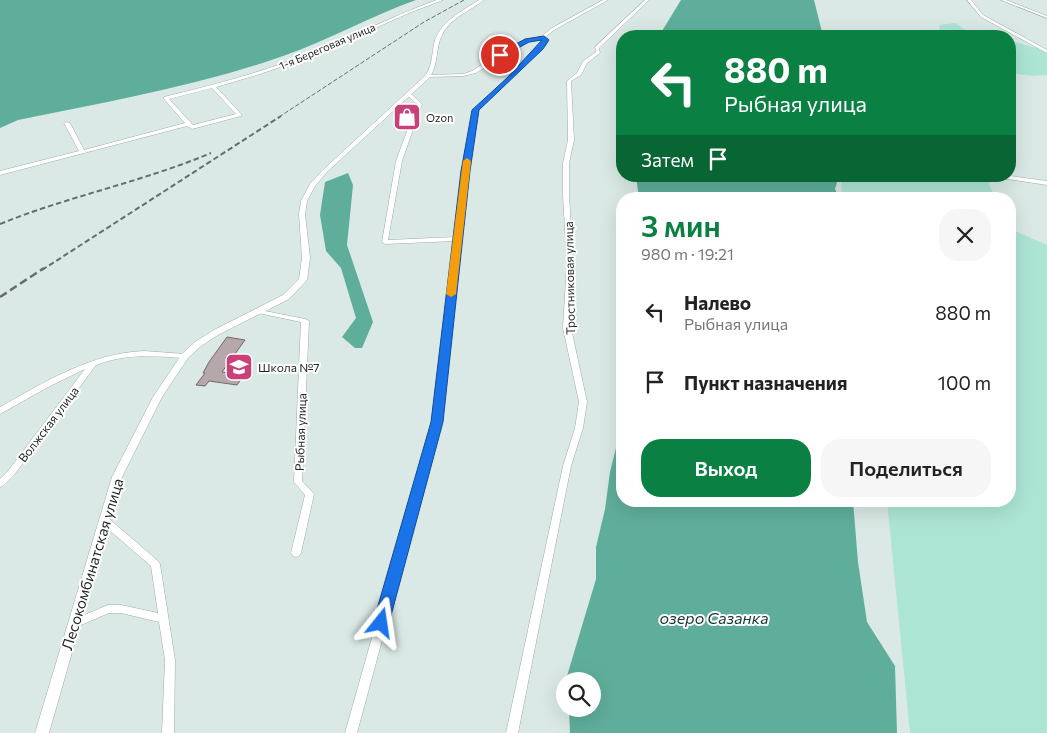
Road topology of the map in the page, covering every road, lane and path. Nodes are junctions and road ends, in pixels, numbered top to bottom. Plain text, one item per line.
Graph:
1 (440, 0) edge
2 (482, 0) edge
3 (606, 0) edge
4 (647, 0) edge
5 (969, 0) edge
6 (1003, 0) edge
7 (1047, 17) edge
8 (1007, 30) edge
9 (1016, 35) edge
10 (544, 38) junction
11 (1047, 52) edge
12 (428, 76) junction
13 (213, 86) junction
14 (409, 95) junction
15 (67, 123) dead end
16 (188, 124) junction
17 (82, 151) junction
18 (0, 173) edge
19 (1016, 178) edge
20 (1047, 182) edge
21 (457, 239) junction
22 (260, 312) junction
23 (185, 356) junction
24 (93, 363) junction
25 (0, 411) edge
26 (0, 484) edge
27 (104, 520) junction
28 (296, 553) dead end
29 (164, 619) junction
30 (74, 624) junction
31 (42, 733) edge
32 (168, 733) edge
33 (350, 733) edge
34 (512, 733) edge

1 - 13 street, 1-я Береговая улица
2 - 12 street
3 - 10 street
4 - 34 street, Тростниковая улица
5 - 8 street
6 - 7 street
9 - 11 street
10 - 12 street
10 - 21 street
12 - 14 street
13 - 16 street, 1-я Береговая улица
13 - 16 street
14 - 21 street
14 - 22 street
15 - 17 street
16 - 17 street
17 - 18 street
19 - 20 street
21 - 33 street
22 - 23 street, Лесокомбинатская улица
22 - 28 street, Рыбная улица
23 - 24 street, Волжская улица
23 - 27 street, Лесокомбинатская улица
24 - 25 street, Волжская улица
24 - 26 street, Волжская улица
27 - 29 street
27 - 30 street, Лесокомбинатская улица
29 - 30 street
29 - 32 street
30 - 31 street, Лесокомбинатская улица

